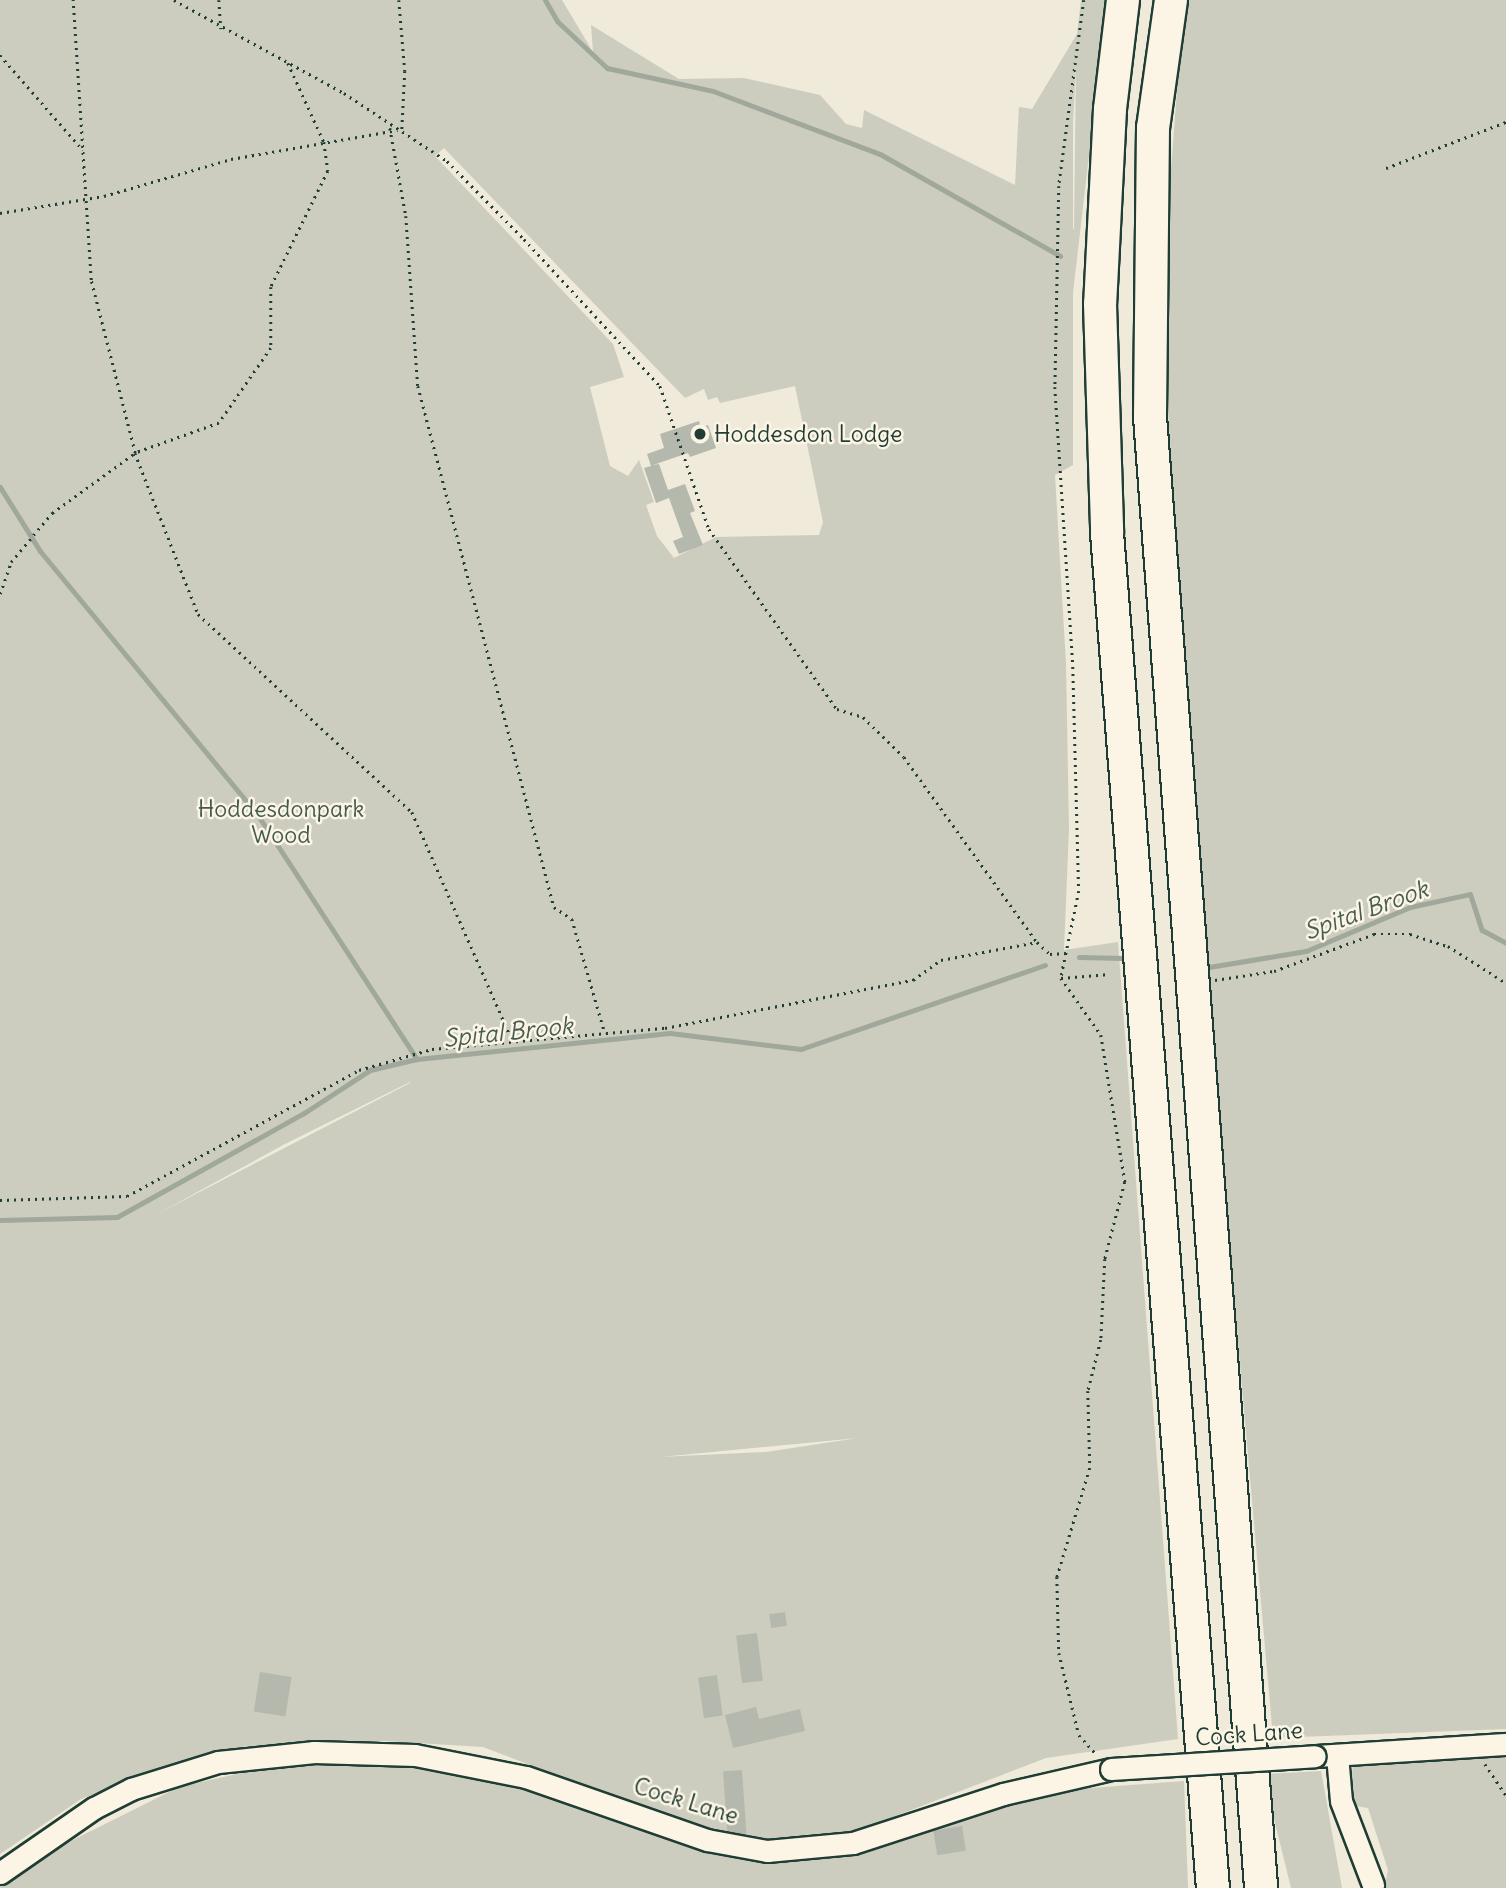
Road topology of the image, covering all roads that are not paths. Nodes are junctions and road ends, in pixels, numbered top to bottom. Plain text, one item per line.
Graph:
1 (1123, 0) edge
2 (1171, 0) edge
3 (1506, 1744) edge
4 (1326, 1755) junction
5 (0, 1873) edge
6 (1373, 1885) dead end
7 (1213, 1888) edge
8 (1261, 1888) edge

1 - 7 highway
2 - 8 highway
3 - 4 street, Cock Lane
4 - 5 street, Cock Lane, bridge
4 - 6 street

